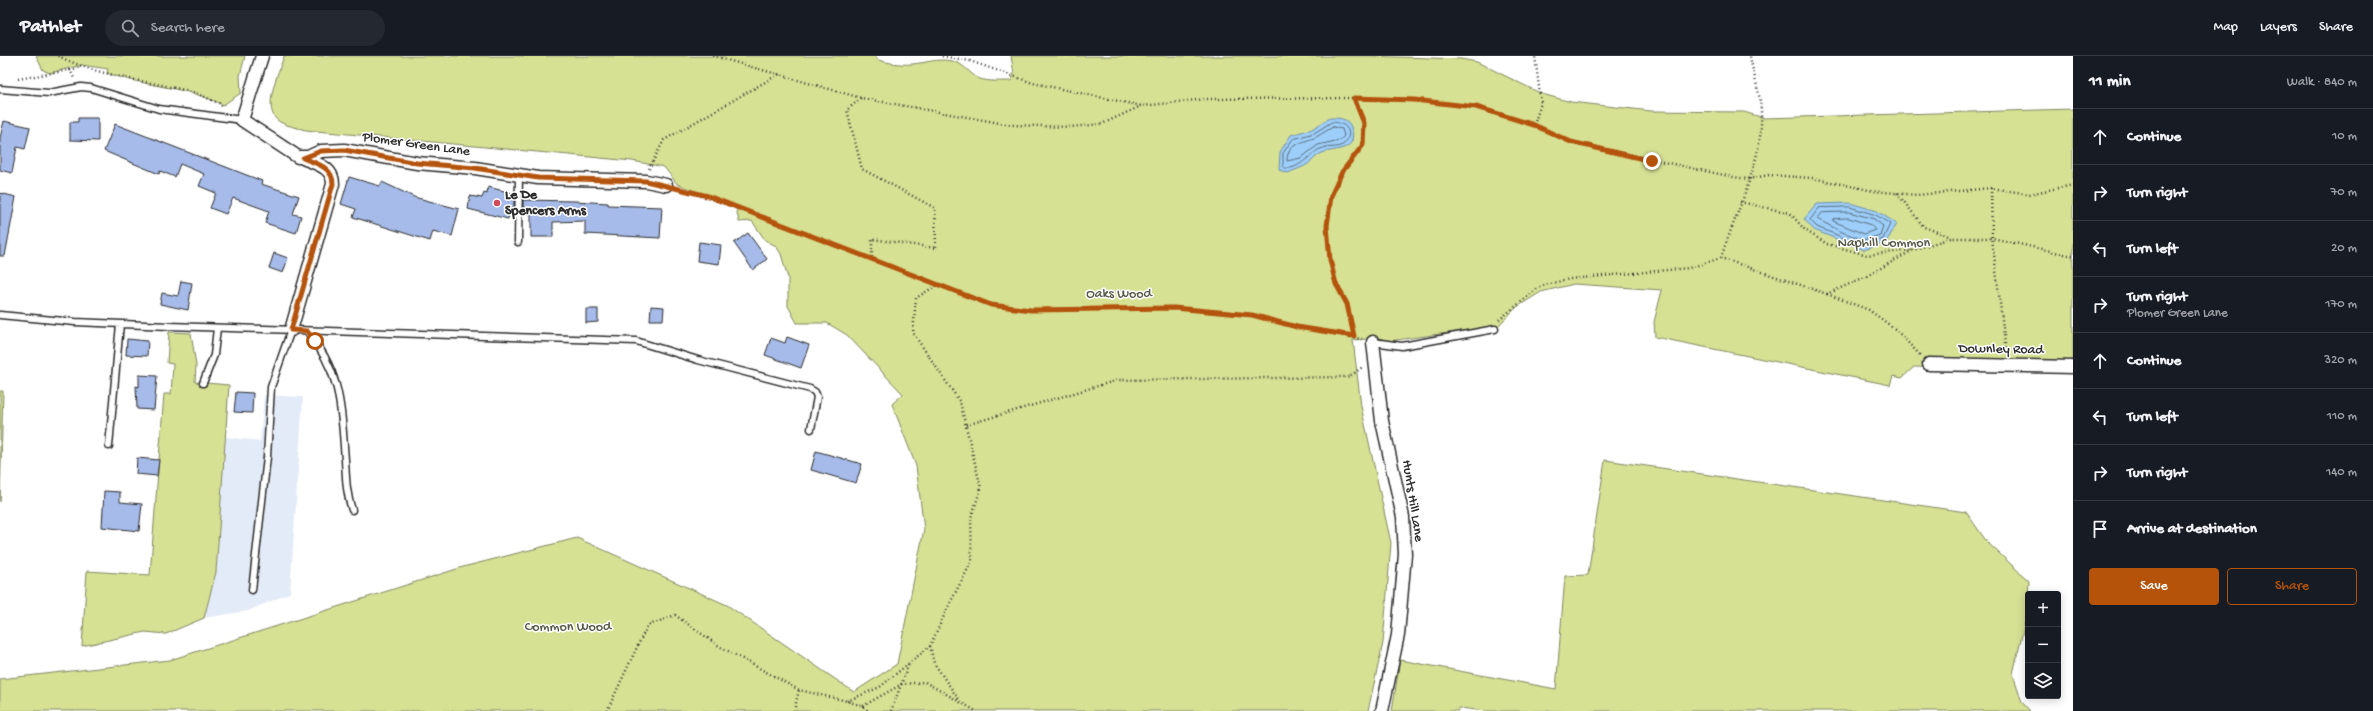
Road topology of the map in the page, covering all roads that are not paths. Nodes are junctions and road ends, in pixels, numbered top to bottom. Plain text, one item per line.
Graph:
1 (262, 56) edge
2 (0, 89) edge
3 (242, 120) junction
4 (303, 158) junction
5 (518, 175) junction
6 (666, 185) road end
7 (518, 242) dead end
8 (0, 315) edge
9 (120, 324) junction
10 (217, 328) junction
11 (1495, 329) road end
12 (291, 330) junction
13 (307, 331) junction
14 (1372, 342) joint
15 (1929, 364) road end
16 (2073, 367) edge
17 (203, 383) dead end
18 (810, 429) dead end
19 (109, 446) dead end
20 (352, 510) dead end
21 (252, 590) dead end
22 (1382, 711) edge

1 - 3 street
2 - 3 lane
3 - 4 street
4 - 5 street, Plomer Green Lane
4 - 12 street
5 - 6 street, Plomer Green Lane
5 - 7 lane
8 - 9 lane
9 - 10 lane
9 - 19 lane
10 - 12 lane
10 - 17 lane
11 - 14 lane
12 - 13 lane
12 - 21 lane
13 - 18 lane
13 - 20 lane
14 - 22 street, Hunts Hill Lane
15 - 16 street, Downley Road

